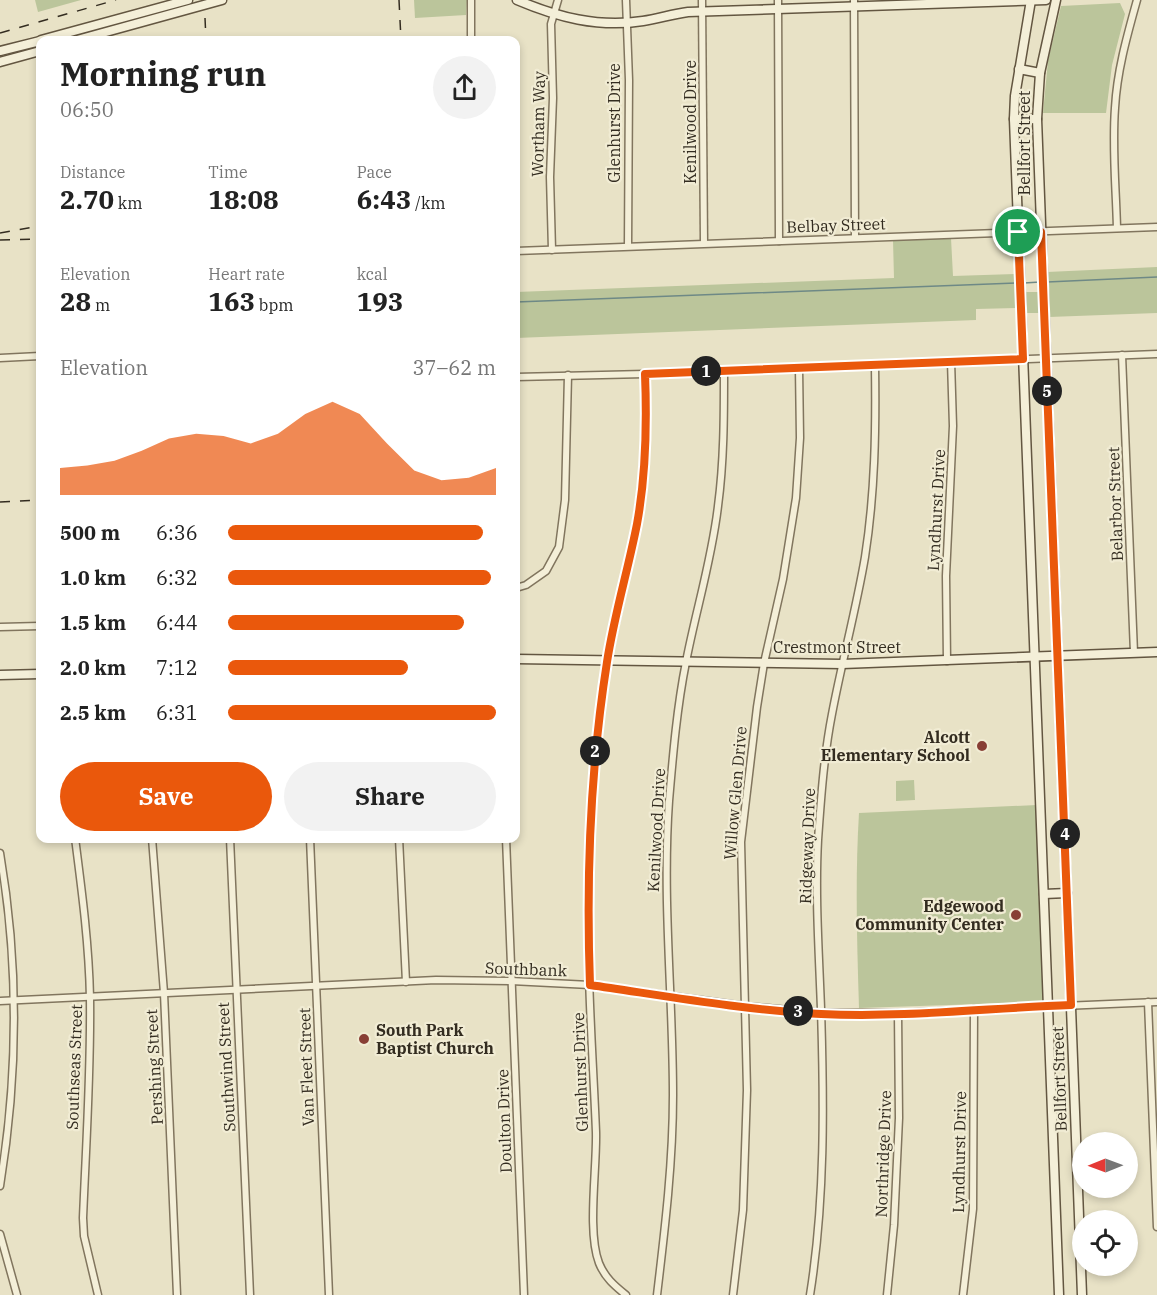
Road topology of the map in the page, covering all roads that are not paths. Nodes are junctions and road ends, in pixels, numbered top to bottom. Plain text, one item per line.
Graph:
1 (188, 0) edge
2 (222, 0) edge
3 (471, 0) edge
4 (517, 0) edge
5 (558, 0) edge
6 (626, 0) edge
7 (702, 0) edge
8 (778, 0) edge
9 (1031, 0) edge
10 (1047, 0) edge
11 (1056, 0) edge
12 (1137, 0) edge
13 (929, 3) edge
14 (854, 4) edge
15 (778, 10) junction
16 (702, 12) junction
17 (554, 14) junction
18 (149, 15) junction
19 (627, 23) junction
20 (91, 32) junction
21 (69, 36) edge
22 (84, 36) edge
23 (471, 36) edge
24 (36, 42) edge
25 (0, 51) edge
26 (36, 52) edge
27 (0, 62) edge
28 (1019, 69) junction
29 (1040, 73) junction
30 (1014, 119) junction
31 (1036, 119) junction
32 (1157, 227) edge
33 (1117, 228) junction
34 (1018, 232) junction
35 (1041, 232) junction
36 (855, 237) junction
37 (779, 241) junction
38 (704, 243) junction
39 (628, 246) junction
40 (552, 250) junction
41 (520, 251) edge
42 (1157, 354) edge
43 (1122, 355) junction
44 (36, 356) edge
45 (0, 358) edge
46 (1046, 358) junction
47 (1023, 359) junction
48 (951, 361) junction
49 (875, 365) junction
50 (799, 368) junction
51 (724, 371) junction
52 (645, 374) junction
53 (568, 375) junction
54 (520, 377) edge
55 (520, 587) edge
56 (36, 626) edge
57 (0, 627) edge
58 (1134, 652) junction
59 (1157, 652) edge
60 (1057, 655) junction
61 (1034, 657) junction
62 (520, 659) edge
63 (607, 659) junction
64 (947, 661) junction
65 (686, 662) junction
66 (764, 663) junction
67 (842, 664) junction
68 (36, 674) edge
69 (0, 675) edge
70 (76, 843) edge
71 (153, 843) edge
72 (230, 843) edge
73 (310, 843) edge
74 (399, 843) edge
75 (506, 843) edge
76 (0, 853) edge
77 (1067, 893) junction
78 (1044, 894) junction
79 (512, 981) junction
80 (406, 982) junction
81 (590, 985) junction
82 (317, 986) junction
83 (236, 989) junction
84 (164, 993) junction
85 (90, 995) junction
86 (669, 996) junction
87 (14, 1000) junction
88 (0, 1001) edge
89 (1148, 1002) junction
90 (1157, 1002) edge
91 (1071, 1005) junction
92 (745, 1006) junction
93 (1047, 1006) junction
94 (974, 1010) junction
95 (897, 1013) junction
96 (821, 1014) junction
97 (0, 1186) edge
98 (1157, 1227) edge
99 (0, 1234) edge
100 (17, 1295) edge
101 (98, 1295) edge
102 (177, 1295) edge
103 (250, 1295) edge
104 (329, 1295) edge
105 (525, 1295) edge
106 (626, 1295) edge
107 (657, 1295) edge
108 (733, 1295) edge
109 (810, 1295) edge
110 (887, 1295) edge
111 (963, 1295) edge
112 (1059, 1295) edge
113 (1082, 1295) edge

1 - 18 main road
2 - 18 main road
3 - 23 street
4 - 17 main road
5 - 17 street, Wortham Way
6 - 19 street, Glenhurst Drive
7 - 16 street, Kenilwood Drive
8 - 15 street
9 - 10 main road
9 - 13 main road
9 - 28 main road, Bellfort Street
11 - 29 main road, Bellfort Street
12 - 33 street
13 - 14 main road
14 - 15 main road
14 - 36 street
15 - 16 main road
15 - 37 street
16 - 19 main road
16 - 38 street, Kenilwood Drive
17 - 19 main road
17 - 40 street, Wortham Way
18 - 20 main road
19 - 39 street, Glenhurst Drive
20 - 21 main road
20 - 22 main road
24 - 25 main road
26 - 27 main road
28 - 29 main road
28 - 30 main road, Bellfort Street
29 - 31 main road, Bellfort Street
30 - 31 main road
30 - 34 main road, Bellfort Street
31 - 35 main road, Bellfort Street
32 - 33 street, Belbay Street
33 - 35 street, Belbay Street
34 - 35 street, Belbay Street
34 - 36 street, Belbay Street
34 - 47 main road, Bellfort Street
35 - 46 main road, Bellfort Street
36 - 37 street, Belbay Street
37 - 38 street, Belbay Street
38 - 39 street, Belbay Street
39 - 40 street, Belbay Street
40 - 41 street, Belbay Street
42 - 43 street
43 - 46 street
43 - 58 street, Belarbor Street
44 - 45 street
46 - 47 street
46 - 60 main road, Bellfort Street
47 - 48 street
47 - 61 main road, Bellfort Street
48 - 49 street
48 - 64 street, Lyndhurst Drive
49 - 50 street
49 - 67 street, Ridgeway Drive
50 - 51 street
50 - 66 street, Willow Glen Drive
51 - 52 street
51 - 65 street, Kenilwood Drive
52 - 53 street
52 - 63 street, Glenhurst Drive
53 - 54 street
53 - 55 street
56 - 57 street
58 - 59 main road, Crestmont Street
58 - 60 main road, Crestmont Street
60 - 61 main road, Crestmont Street
60 - 77 main road, Bellfort Street
61 - 64 main road, Crestmont Street
61 - 78 main road, Bellfort Street
62 - 63 main road, Crestmont Street
63 - 65 main road, Crestmont Street
63 - 81 street, Glenhurst Drive
64 - 67 main road, Crestmont Street
65 - 66 main road, Crestmont Street
65 - 86 street, Kenilwood Drive
66 - 67 main road, Crestmont Street
66 - 92 street, Willow Glen Drive
67 - 96 street, Ridgeway Drive
68 - 69 main road
70 - 85 street, Southseas Street
71 - 84 street, Pershing Street
72 - 83 street, Southwind Street
73 - 82 street, Van Fleet Street
74 - 80 street
75 - 79 street, Doulton Drive
76 - 87 street
77 - 78 main road
77 - 91 main road, Bellfort Street
78 - 93 main road, Bellfort Street
79 - 80 street, Southbank
79 - 81 street, Southbank
79 - 105 street, Doulton Drive
80 - 82 street, Southbank
81 - 86 street, Southbank
81 - 106 street, Glenhurst Drive
82 - 83 street, Southbank
82 - 104 street, Van Fleet Street
83 - 84 street, Southbank
83 - 103 street, Southwind Street
84 - 85 street, Southbank
84 - 102 street, Pershing Street
85 - 87 street, Southbank
85 - 101 street, Southseas Street
86 - 92 street, Southbank
86 - 107 street, Kenilwood Drive
87 - 88 street, Southbank
87 - 97 street
89 - 90 street, Southbank
89 - 91 street, Southbank
89 - 98 street
91 - 93 street, Southbank
91 - 113 main road, Bellfort Street
92 - 96 street, Southbank
92 - 108 street, Willow Glen Drive
93 - 94 street, Southbank
93 - 112 main road, Bellfort Street
94 - 95 street, Southbank
94 - 111 street, Lyndhurst Drive
95 - 96 street, Southbank
95 - 110 street, Northridge Drive
96 - 109 street, Ridgeway Drive
99 - 100 street

